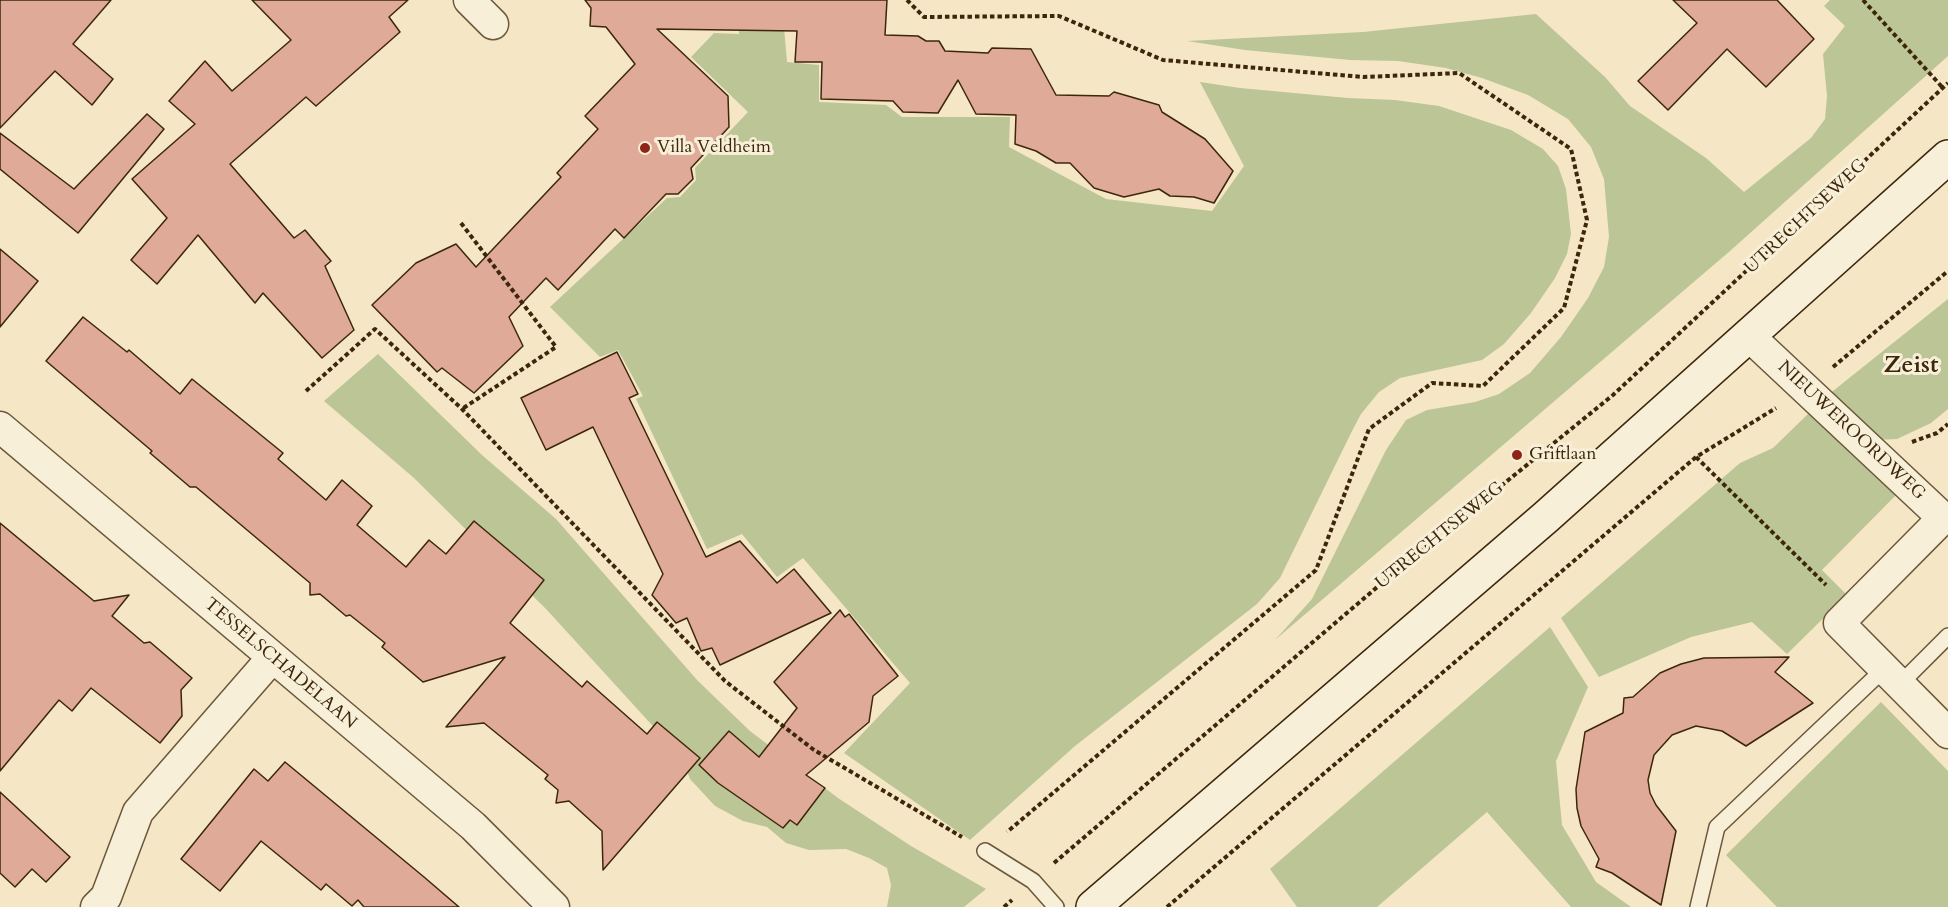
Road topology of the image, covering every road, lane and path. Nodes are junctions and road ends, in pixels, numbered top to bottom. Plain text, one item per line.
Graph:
1 (469, 0) edge
2 (907, 0) edge
3 (1863, 0) edge
4 (493, 24) dead end
5 (1948, 83) edge
6 (1943, 88) junction
7 (1948, 157) edge
8 (461, 223) dead end
9 (1948, 271) edge
10 (1748, 335) junction
11 (1806, 390) junction
12 (306, 391) dead end
13 (462, 409) junction
14 (0, 427) edge
15 (1696, 457) junction
16 (1946, 520) edge
17 (1852, 611) junction
18 (1948, 636) edge
19 (272, 658) junction
20 (1892, 677) junction
21 (1948, 733) edge
22 (985, 851) junction
23 (1033, 881) junction
24 (96, 907) edge
25 (554, 907) edge
26 (1004, 907) edge
27 (1056, 907) edge
28 (1093, 907) edge
29 (1167, 907) edge
30 (1698, 907) edge

1 - 4 street
2 - 22 path
3 - 6 path
5 - 6 path, UTRECHTSEWEG
6 - 23 path, UTRECHTSEWEG
7 - 10 main road
8 - 13 path
9 - 11 path
10 - 11 street, NIEUWEROORDWEG
10 - 28 main road
11 - 15 path
11 - 16 street, NIEUWEROORDWEG
12 - 13 path
13 - 22 path
14 - 19 street, TESSELSCHADELAAN
15 - 17 path
15 - 29 path
16 - 17 street, NIEUWEROORDWEG
17 - 20 street
18 - 20 lane
19 - 24 street
19 - 25 street, TESSELSCHADELAAN
20 - 21 street
20 - 30 lane
22 - 23 lane
23 - 26 path, UTRECHTSEWEG
23 - 27 lane

